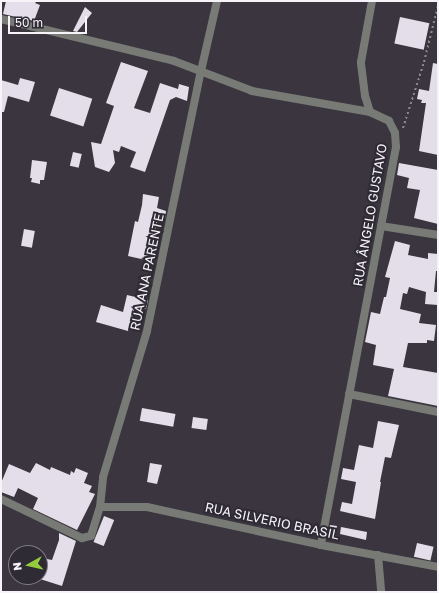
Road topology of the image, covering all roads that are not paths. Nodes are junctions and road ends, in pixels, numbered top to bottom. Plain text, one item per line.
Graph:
1 (217, 1) edge
2 (372, 1) edge
3 (1, 19) edge
4 (201, 71) junction
5 (370, 112) junction
6 (381, 226) junction
7 (438, 235) edge
8 (349, 394) junction
9 (438, 412) edge
10 (1, 499) edge
11 (100, 507) junction
12 (321, 545) junction
13 (378, 555) junction
14 (438, 567) edge
15 (381, 592) edge

1 - 4 street, RUA ANA PARENTE
2 - 5 street
3 - 4 street, RUA ÂNGELO GUSTAVO
4 - 5 street, RUA ÂNGELO GUSTAVO
4 - 11 street, RUA ANA PARENTE
5 - 6 street, RUA ÂNGELO GUSTAVO
6 - 7 street
6 - 8 street, RUA ÂNGELO GUSTAVO
8 - 9 street
8 - 12 street, RUA ÂNGELO GUSTAVO
10 - 11 street, RUA ANA PARENTE
11 - 12 street, RUA SILVERIO BRASIL
12 - 13 street, RUA SILVERIO BRASIL
13 - 14 street, RUA SILVERIO BRASIL
13 - 15 street

